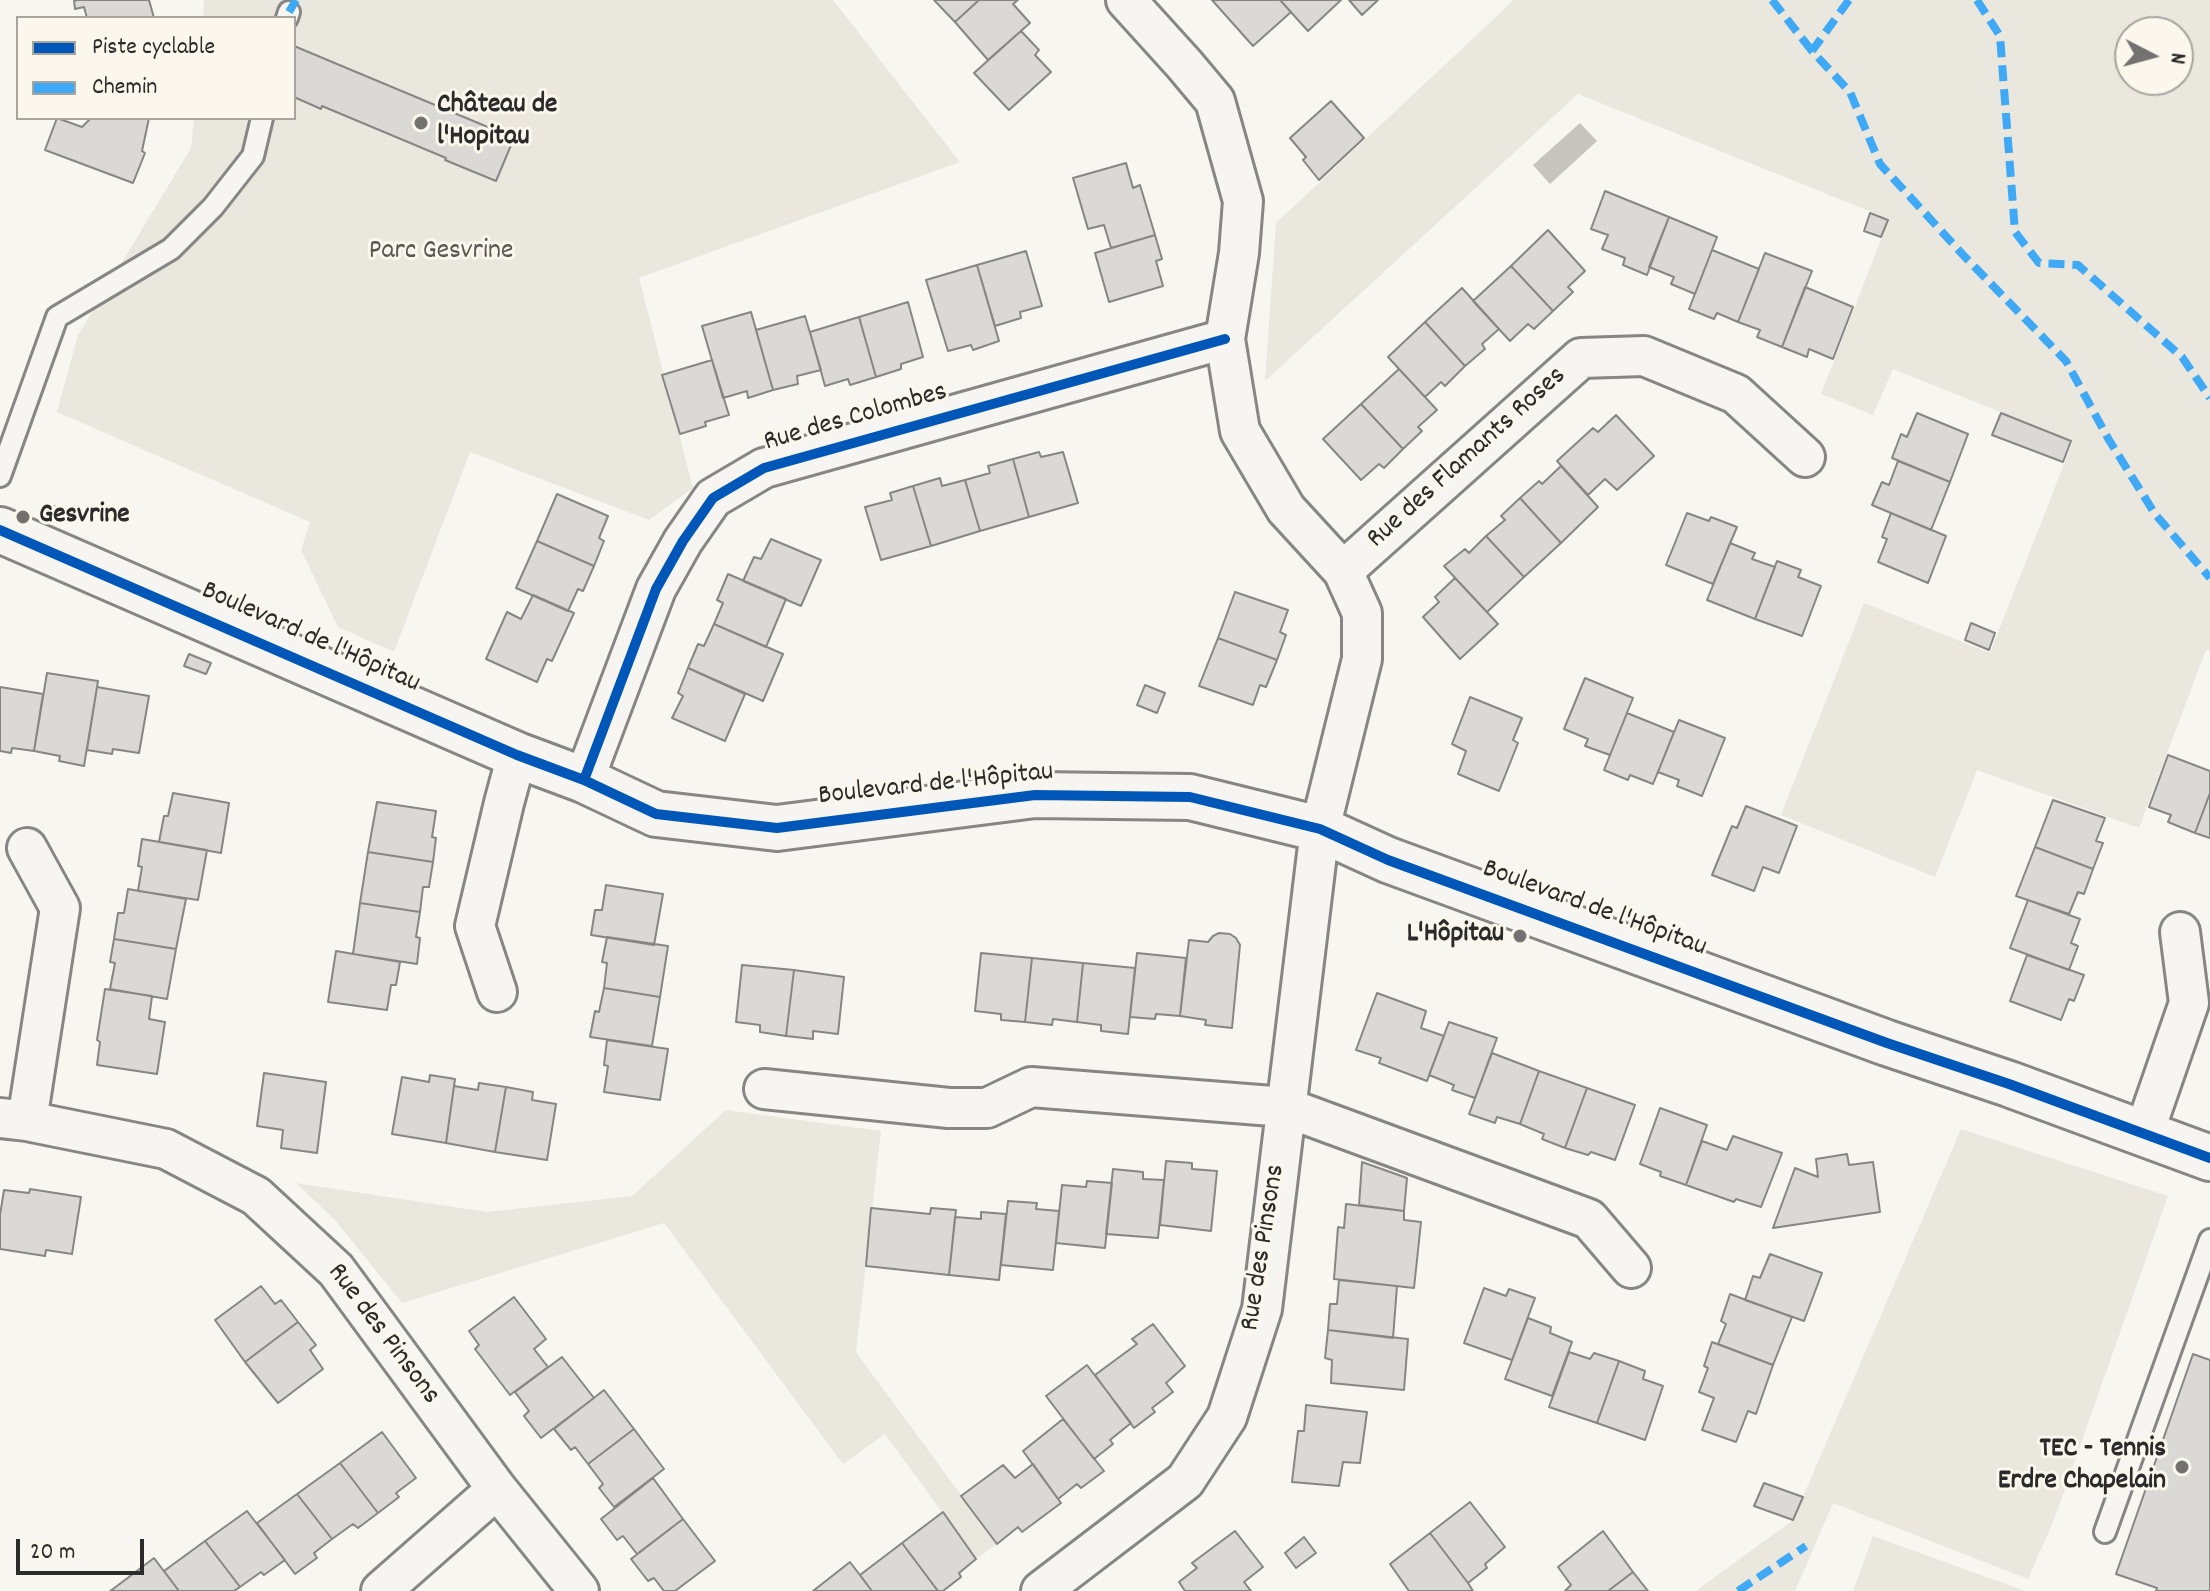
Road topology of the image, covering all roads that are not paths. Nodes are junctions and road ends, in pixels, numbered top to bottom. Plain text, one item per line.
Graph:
1 (1126, 0) edge
2 (262, 120) edge
3 (1225, 339) junction
4 (1805, 457) dead end
5 (0, 476) edge
6 (0, 530) edge
7 (1343, 571) junction
8 (517, 755) junction
9 (584, 780) junction
10 (1320, 829) junction
11 (27, 848) dead end
12 (2180, 932) dead end
13 (497, 992) dead end
14 (764, 1089) dead end
15 (1285, 1107) junction
16 (14, 1120) edge
17 (2144, 1133) junction
18 (2210, 1158) edge
19 (2210, 1240) edge
20 (1631, 1268) dead end
21 (497, 1489) junction
22 (2105, 1532) dead end
23 (381, 1591) edge
24 (579, 1591) edge
25 (1041, 1591) edge

1 - 3 street, Rue des Flamants Roses
2 - 5 lane
3 - 7 street, Rue des Flamants Roses
3 - 9 street, Rue des Colombes
4 - 7 street, Rue des Flamants Roses
6 - 8 street, Boulevard de l'Hôpitau
7 - 10 street, Rue des Flamants Roses
8 - 9 street, Boulevard de l'Hôpitau
8 - 13 street
9 - 10 street, Boulevard de l'Hôpitau
10 - 15 street, Rue des Pinsons
10 - 17 street, Boulevard de l'Hôpitau
11 - 16 street, Rue des Pinsons
12 - 17 street
14 - 15 street
15 - 20 street
15 - 25 street, Rue des Pinsons
16 - 21 street, Rue des Pinsons
17 - 18 street, Boulevard de l'Hôpitau
19 - 22 lane
21 - 23 street
21 - 24 street, Rue des Pinsons

